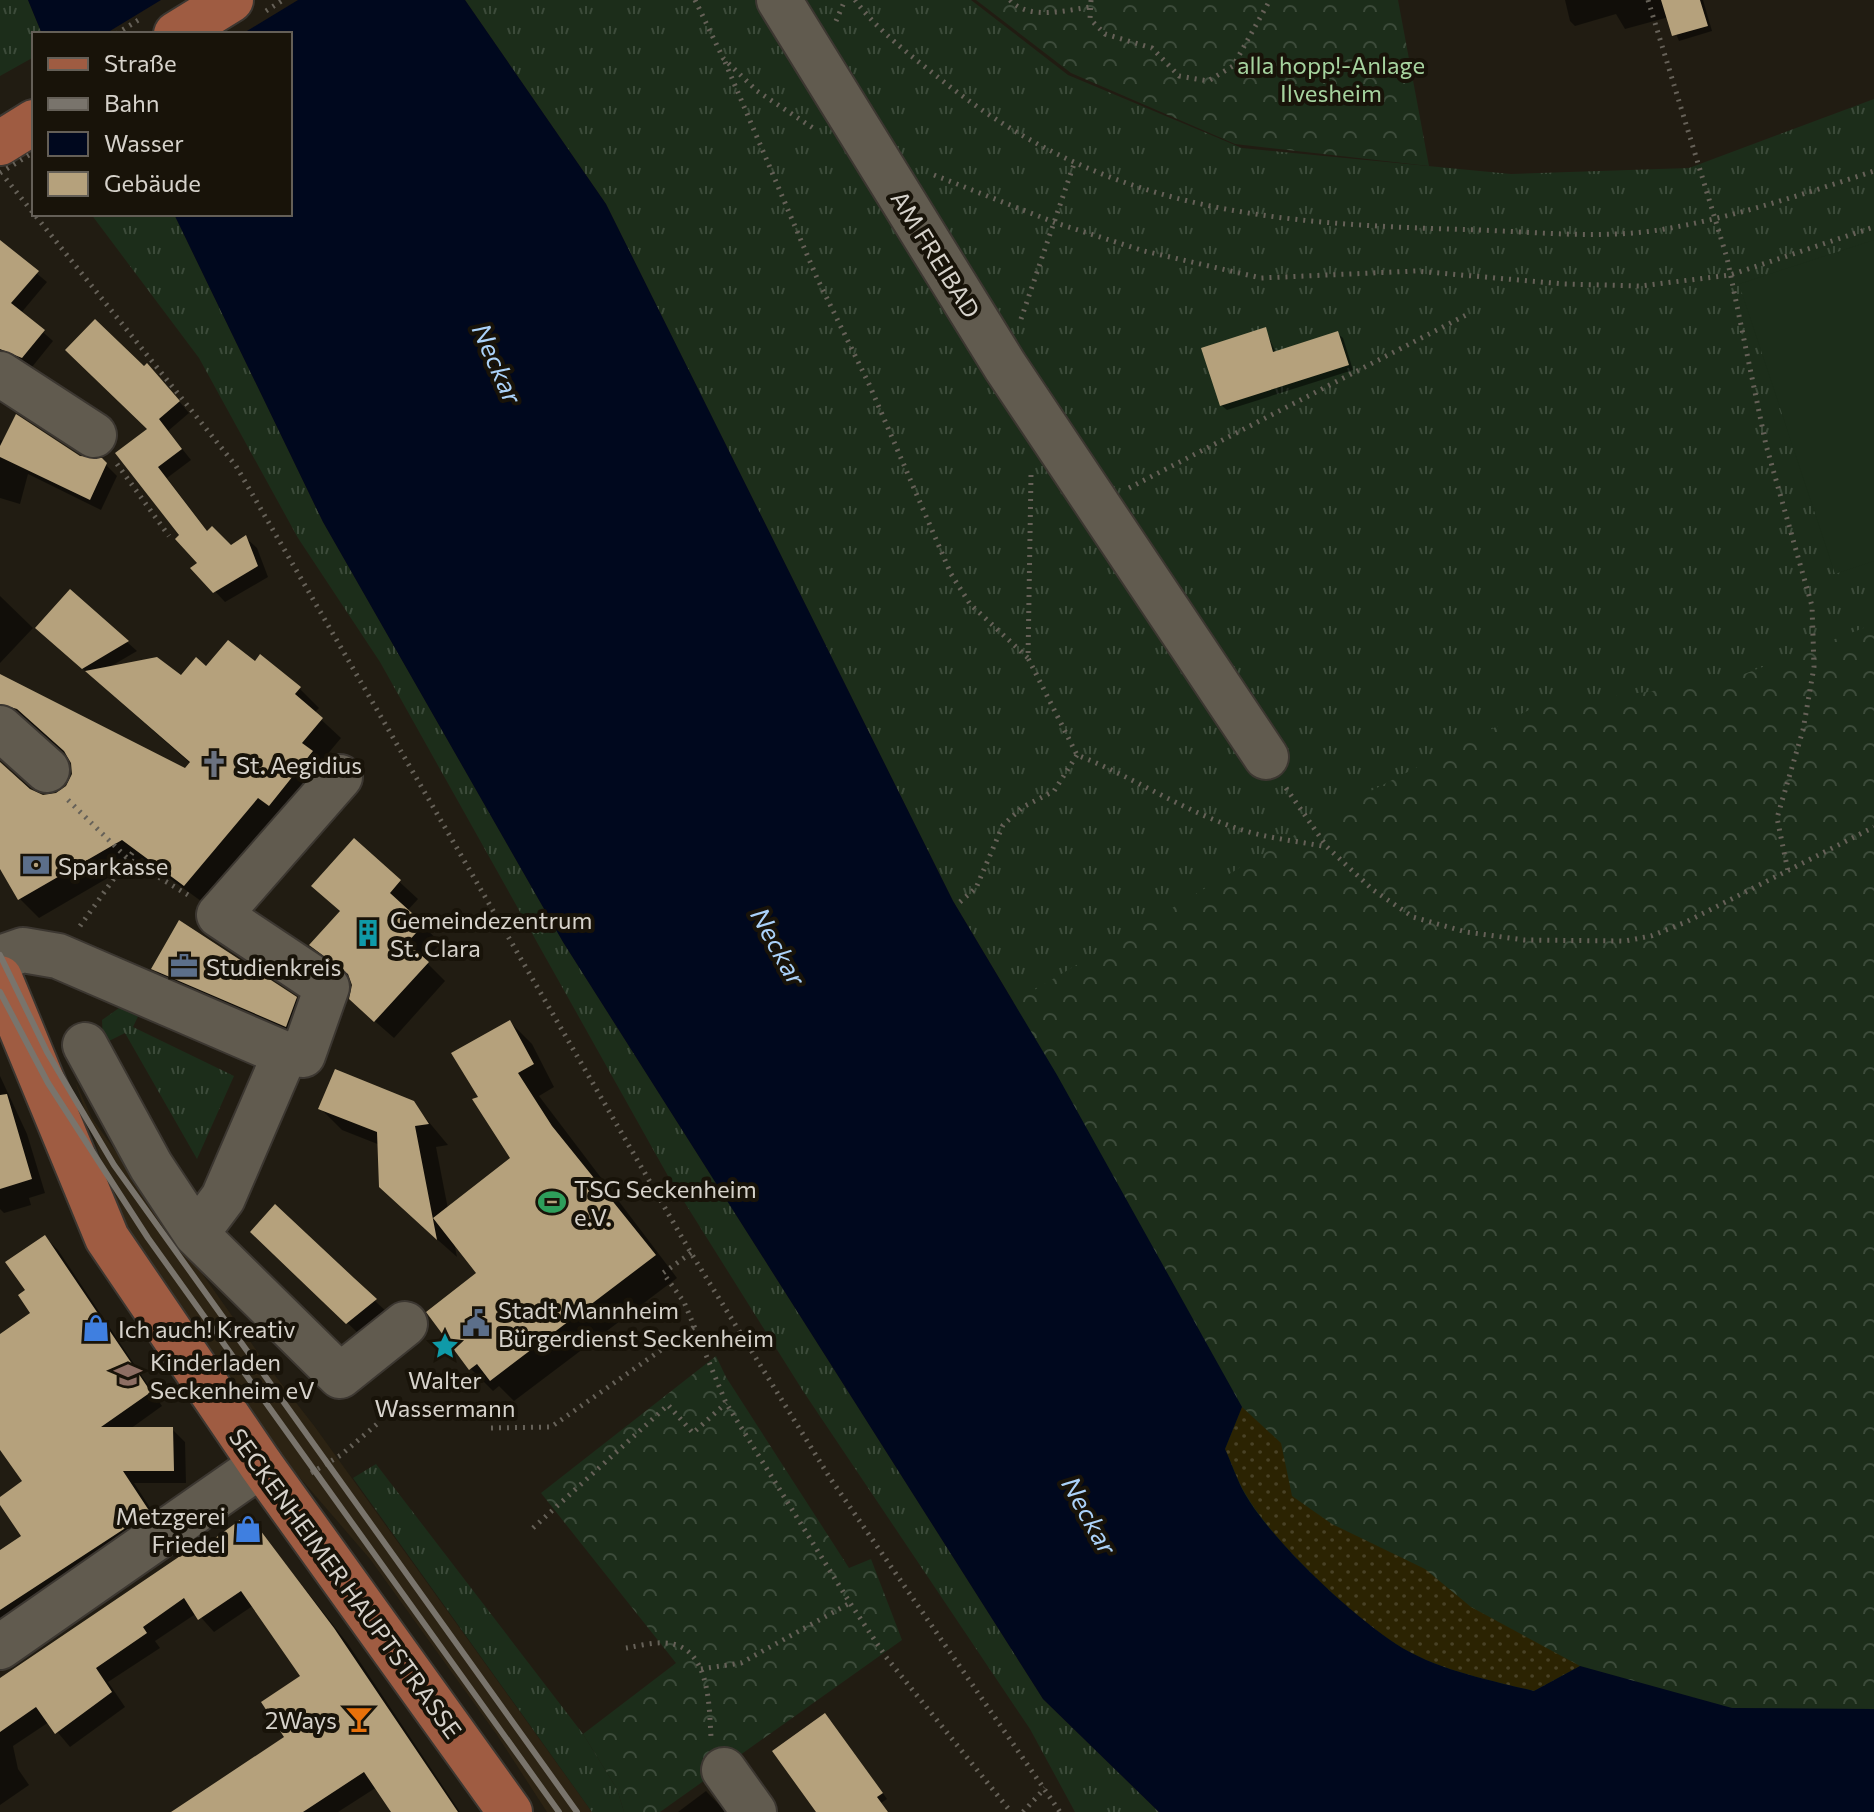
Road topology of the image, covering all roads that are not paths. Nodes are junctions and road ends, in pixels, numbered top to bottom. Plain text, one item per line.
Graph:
1 (231, 0) edge
2 (779, 0) edge
3 (179, 32) edge
4 (32, 123) edge
5 (0, 143) edge
6 (0, 374) edge
7 (94, 435) road end
8 (0, 728) edge
9 (1266, 757) road end
10 (47, 770) road end
11 (340, 777) dead end
12 (0, 958) edge
13 (0, 978) edge
14 (114, 983) junction
15 (85, 1045) junction
16 (34, 1055) junction
17 (305, 1055) junction
18 (196, 1234) junction
19 (405, 1324) dead end
20 (261, 1465) junction
21 (0, 1647) edge
22 (724, 1770) road end
23 (510, 1812) edge
24 (754, 1812) edge

1 - 3 main road
2 - 9 street, AM FREIBAD
4 - 5 main road
6 - 7 street
8 - 10 street
11 - 17 street
12 - 14 street
13 - 16 main road, SECKENHEIMER HAUPTSTRASSE
14 - 15 street
14 - 17 street
15 - 16 street
15 - 18 street
16 - 20 main road, SECKENHEIMER HAUPTSTRASSE
17 - 18 street
18 - 19 street
20 - 21 street
20 - 23 main road, SECKENHEIMER HAUPTSTRASSE
22 - 24 street

